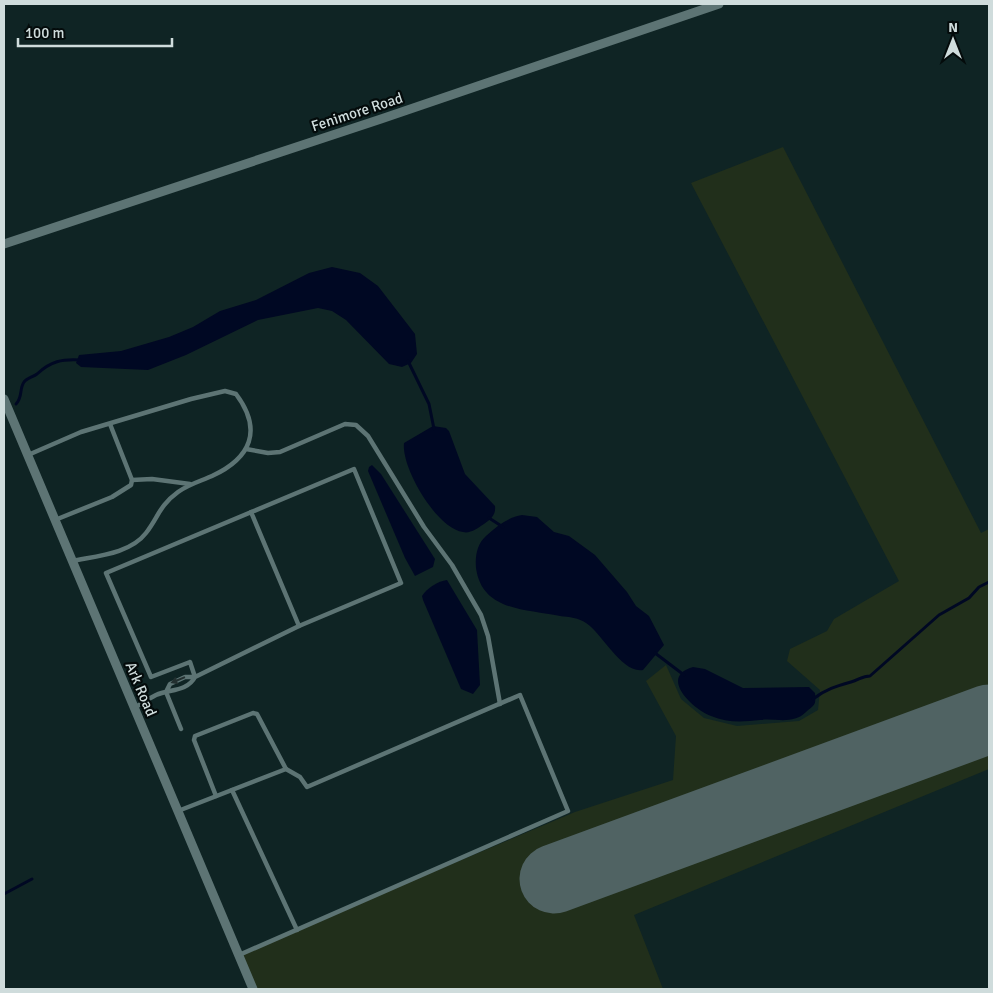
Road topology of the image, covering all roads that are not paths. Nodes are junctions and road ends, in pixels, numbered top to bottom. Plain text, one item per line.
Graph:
1 (719, 4) edge
2 (4, 244) edge
3 (4, 399) edge
4 (110, 424) junction
5 (246, 449) junction
6 (28, 455) junction
7 (132, 480) junction
8 (190, 484) junction
9 (251, 512) junction
10 (55, 520) junction
11 (72, 561) junction
12 (299, 626) junction
13 (195, 677) junction
14 (166, 692) junction
15 (500, 704) junction
16 (134, 708) junction
17 (181, 729) dead end
18 (286, 769) junction
19 (232, 790) junction
20 (216, 796) junction
21 (178, 811) junction
22 (297, 930) junction
23 (239, 955) junction
24 (253, 989) edge

1 - 2 street, Fenimore Road
3 - 6 street, Ark Road
4 - 5 lane
4 - 6 lane
4 - 7 lane
5 - 8 lane
5 - 15 lane
6 - 10 street, Ark Road
7 - 8 lane
7 - 10 lane
8 - 11 lane
9 - 12 lane
9 - 12 lane
9 - 13 lane
10 - 11 street, Ark Road
11 - 16 street, Ark Road
12 - 13 lane
13 - 14 lane
13 -> 14 lane
14 - 16 lane
14 - 17 lane
15 - 18 lane
15 - 22 lane
16 - 21 street, Ark Road
18 - 19 lane
18 - 20 lane
19 - 20 lane
19 - 22 lane
20 - 21 lane
21 - 23 street, Ark Road
22 - 23 lane
23 - 24 street, Ark Road

